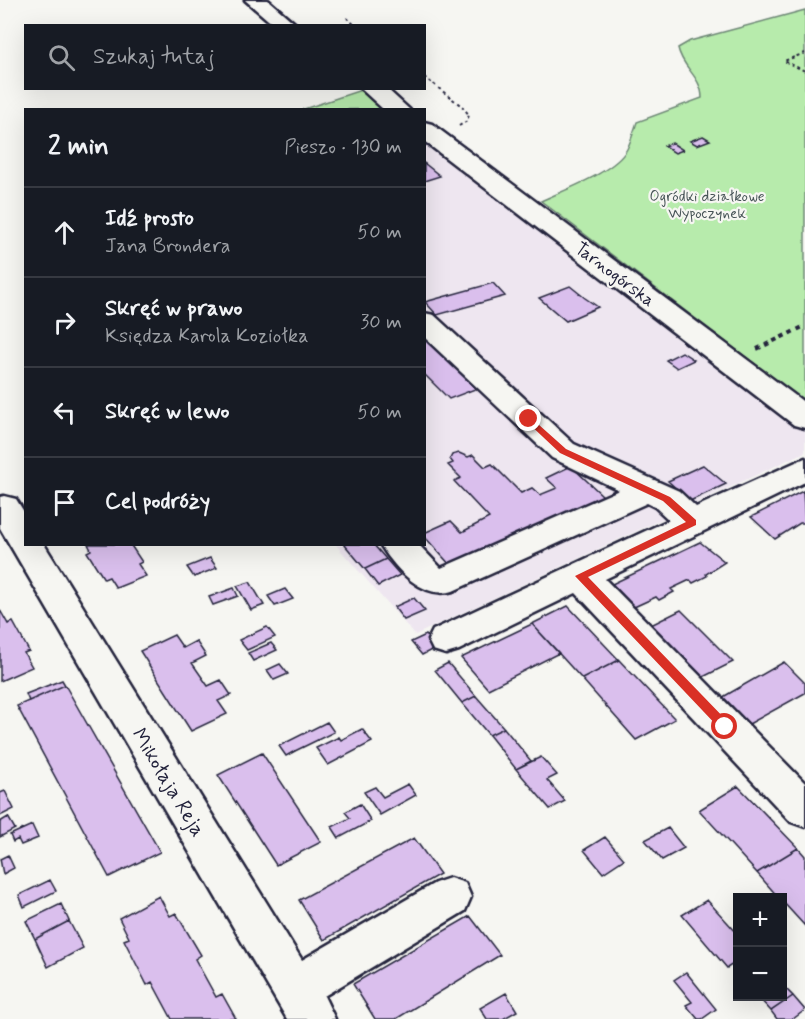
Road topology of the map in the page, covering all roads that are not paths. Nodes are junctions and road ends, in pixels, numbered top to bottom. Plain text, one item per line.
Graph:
1 (255, 0) edge
2 (285, 24) edge
3 (374, 90) edge
4 (396, 108) edge
5 (429, 133) edge
6 (426, 323) edge
7 (805, 418) edge
8 (805, 469) edge
9 (645, 491) junction
10 (4, 507) dead end
11 (693, 523) junction
12 (24, 541) edge
13 (27, 546) edge
14 (399, 546) edge
15 (580, 576) junction
16 (446, 640) dead end
17 (805, 810) edge
18 (450, 897) dead end
19 (303, 1004) edge

1 - 2 street
3 - 4 street
5 - 7 street, Tarnogórska
6 - 9 street
8 - 11 street
9 - 11 street
9 - 14 street
10 - 12 street, Mikołaja Reja
11 - 15 street
13 - 19 street, Mikołaja Reja
15 - 16 street
15 - 17 street
18 - 19 street

